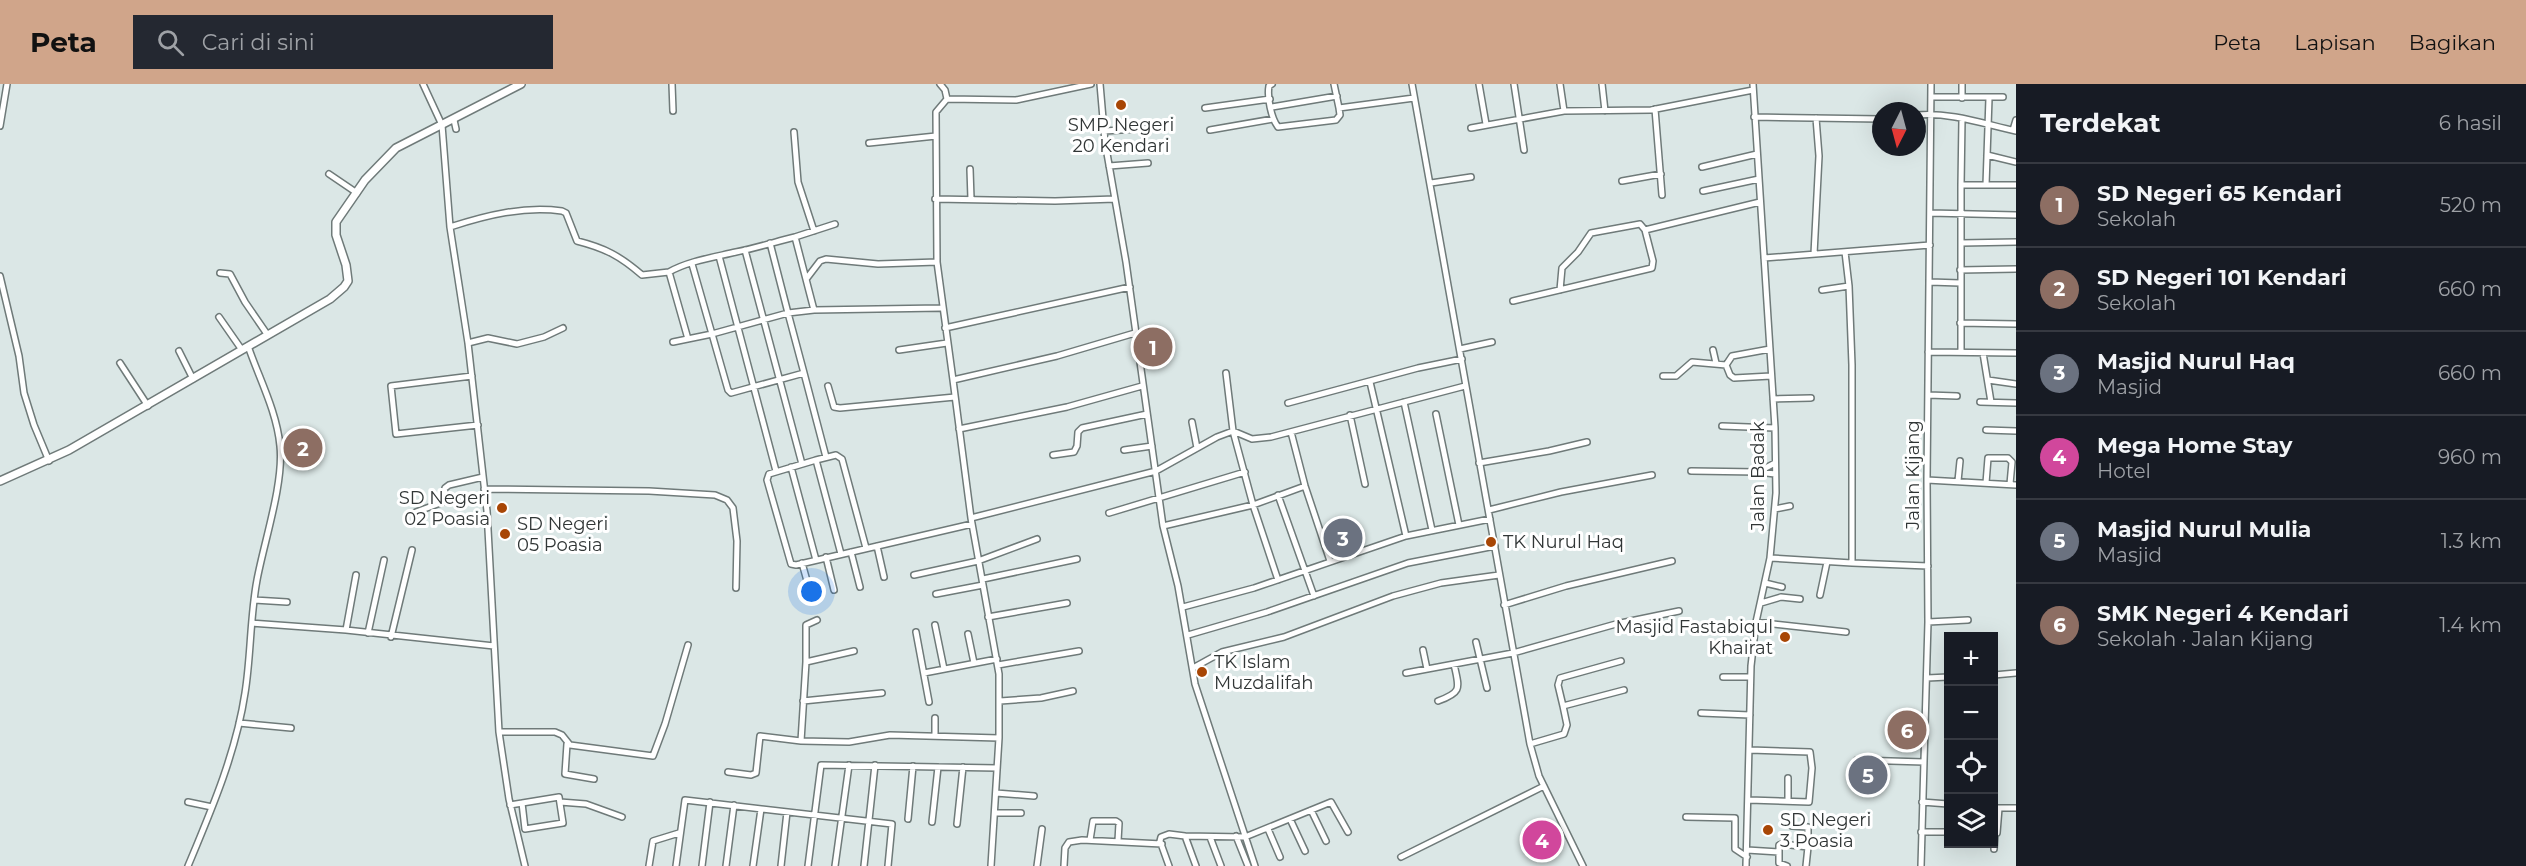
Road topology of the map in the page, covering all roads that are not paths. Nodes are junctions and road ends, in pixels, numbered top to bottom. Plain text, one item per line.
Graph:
1 (7, 84) edge
2 (423, 84) edge
3 (521, 84) edge
4 (672, 84) edge
5 (940, 84) edge
6 (1091, 84) edge
7 (1100, 84) edge
8 (1272, 84) edge
9 (1334, 84) edge
10 (1412, 84) edge
11 (1479, 84) edge
12 (1514, 84) edge
13 (1560, 84) edge
14 (1602, 84) edge
15 (1931, 84) edge
16 (1962, 84) edge
17 (1753, 87) edge
18 (1337, 96) junction
19 (1931, 97) junction
20 (2003, 97) dead end
21 (1414, 98) junction
22 (1962, 98) junction
23 (1989, 98) junction
24 (947, 99) junction
25 (1270, 99) junction
26 (1272, 107) junction
27 (1205, 108) dead end
28 (1339, 108) junction
29 (1655, 109) junction
30 (673, 111) dead end
31 (1564, 111) junction
32 (1605, 111) junction
33 (1926, 114) edge
34 (1931, 114) junction
35 (1754, 117) junction
36 (1519, 118) junction
37 (1816, 118) junction
38 (1274, 119) junction
39 (1872, 119) edge
40 (1962, 119) junction
41 (453, 120) junction
42 (2016, 120) edge
43 (1486, 124) junction
44 (442, 125) junction
45 (1988, 125) junction
46 (0, 126) edge
47 (1155, 128) dead end
48 (1471, 128) dead end
49 (456, 129) dead end
50 (1210, 130) dead end
51 (2015, 130) edge
52 (1104, 131) junction
53 (794, 132) dead end
54 (936, 136) junction
55 (869, 143) dead end
56 (1524, 150) dead end
57 (1757, 154) junction
58 (1987, 154) junction
59 (2016, 162) edge
60 (1148, 163) dead end
61 (1109, 166) junction
62 (1702, 166) dead end
63 (970, 169) dead end
64 (329, 174) dead end
65 (1661, 174) junction
66 (1471, 177) dead end
67 (1758, 179) junction
68 (1622, 181) dead end
69 (1431, 183) junction
70 (1960, 185) junction
71 (1986, 185) junction
72 (2016, 185) edge
73 (1702, 191) dead end
74 (357, 193) junction
75 (1662, 195) dead end
76 (935, 199) junction
77 (971, 199) junction
78 (1115, 199) junction
79 (1760, 202) junction
80 (1930, 213) junction
81 (1961, 213) junction
82 (2016, 215) edge
83 (835, 224) dead end
84 (450, 227) junction
85 (1645, 230) junction
86 (814, 231) junction
87 (795, 237) junction
88 (2016, 242) edge
89 (770, 243) junction
90 (1961, 243) junction
91 (1930, 245) junction
92 (745, 250) junction
93 (1845, 252) junction
94 (1814, 254) junction
95 (719, 256) junction
96 (1764, 258) junction
97 (937, 262) junction
98 (692, 264) junction
99 (2016, 269) edge
100 (1960, 270) junction
101 (669, 272) junction
102 (220, 273) dead end
103 (0, 276) edge
104 (807, 278) junction
105 (1930, 282) junction
106 (1960, 283) junction
107 (1849, 286) junction
108 (1130, 287) junction
109 (1560, 290) junction
110 (1822, 290) dead end
111 (1513, 301) dead end
112 (941, 308) junction
113 (814, 310) junction
114 (788, 313) junction
115 (219, 316) dead end
116 (762, 320) junction
117 (1960, 323) junction
118 (2016, 324) edge
119 (737, 327) junction
120 (563, 328) dead end
121 (945, 328) junction
122 (1135, 333) junction
123 (267, 334) junction
124 (712, 334) junction
125 (688, 339) junction
126 (674, 342) dead end
127 (1492, 342) dead end
128 (468, 343) junction
129 (947, 344) junction
130 (245, 348) junction
131 (1770, 349) junction
132 (899, 350) dead end
133 (1461, 350) junction
134 (1713, 350) dead end
135 (179, 351) dead end
136 (1928, 352) junction
137 (1961, 352) junction
138 (1983, 353) junction
139 (2016, 353) edge
140 (1462, 359) junction
141 (120, 363) dead end
142 (1716, 363) junction
143 (1726, 364) junction
144 (804, 373) junction
145 (1226, 373) dead end
146 (472, 376) junction
147 (1663, 376) dead end
148 (1771, 376) junction
149 (193, 379) junction
150 (778, 379) junction
151 (953, 380) junction
152 (1988, 380) junction
153 (1370, 382) junction
154 (2016, 384) edge
155 (1142, 386) junction
156 (1465, 386) junction
157 (753, 387) junction
158 (828, 387) dead end
159 (1928, 395) junction
160 (1957, 396) dead end
161 (955, 397) junction
162 (1811, 398) dead end
163 (1773, 399) junction
164 (1404, 402) junction
165 (1980, 402) dead end
166 (1991, 402) junction
167 (1288, 403) dead end
168 (2016, 403) edge
169 (148, 406) junction
170 (1376, 409) junction
171 (1147, 414) junction
172 (1436, 414) dead end
173 (1350, 415) junction
174 (1192, 422) dead end
175 (478, 425) junction
176 (1722, 426) dead end
177 (1775, 428) junction
178 (958, 429) junction
179 (1986, 430) dead end
180 (1233, 431) junction
181 (2016, 431) edge
182 (1291, 432) junction
183 (1587, 442) dead end
184 (1152, 446) junction
185 (1197, 448) junction
186 (1124, 450) dead end
187 (1053, 455) dead end
188 (826, 457) junction
189 (816, 460) junction
190 (49, 461) junction
191 (1960, 461) dead end
192 (1479, 463) junction
193 (1775, 463) junction
194 (802, 464) junction
195 (791, 467) junction
196 (776, 471) junction
197 (1156, 471) junction
198 (1691, 471) dead end
199 (1245, 472) junction
200 (1758, 472) junction
201 (1775, 474) junction
202 (1652, 475) dead end
203 (483, 477) junction
204 (1927, 480) junction
205 (0, 481) edge
206 (1959, 481) junction
207 (1986, 483) junction
208 (1365, 484) dead end
209 (2013, 485) edge
210 (1305, 486) junction
211 (484, 489) junction
212 (1278, 495) junction
213 (1159, 496) junction
214 (1253, 505) junction
215 (1790, 506) dead end
216 (1775, 509) junction
217 (1489, 510) junction
218 (416, 512) dead end
219 (1109, 513) dead end
220 (1490, 519) junction
221 (971, 521) junction
222 (1459, 525) junction
223 (1164, 526) junction
224 (1432, 530) junction
225 (1406, 536) junction
226 (1037, 539) dead end
227 (877, 546) junction
228 (1495, 546) junction
229 (866, 548) junction
230 (412, 550) dead end
231 (851, 552) junction
232 (841, 554) junction
233 (826, 557) junction
234 (1770, 558) junction
235 (1077, 559) dead end
236 (384, 560) dead end
237 (816, 560) junction
238 (978, 561) junction
239 (1330, 561) junction
240 (1672, 561) dead end
241 (1827, 562) junction
242 (802, 563) junction
243 (1852, 563) junction
244 (1928, 566) junction
245 (1305, 570) junction
246 (1499, 574) junction
247 (356, 575) dead end
248 (914, 575) dead end
249 (884, 578) dead end
250 (1278, 580) junction
251 (983, 582) junction
252 (1765, 583) junction
253 (1782, 586) dead end
254 (860, 587) dead end
255 (735, 588) dead end
256 (834, 590) dead end
257 (811, 594) dead end
258 (936, 594) dead end
259 (1820, 595) dead end
260 (1314, 596) junction
261 (1800, 598) dead end
262 (254, 600) junction
263 (287, 602) dead end
264 (1067, 603) dead end
265 (1761, 603) junction
266 (1504, 605) junction
267 (1182, 608) junction
268 (1679, 611) dead end
269 (988, 617) junction
270 (817, 620) dead end
271 (1968, 620) dead end
272 (1756, 622) junction
273 (1929, 622) junction
274 (252, 623) junction
275 (935, 625) dead end
276 (346, 630) junction
277 (916, 632) dead end
278 (1846, 632) dead end
279 (368, 633) junction
280 (968, 634) dead end
281 (1188, 634) junction
282 (391, 637) junction
283 (1476, 642) dead end
284 (688, 645) dead end
285 (494, 646) junction
286 (1423, 650) dead end
287 (854, 651) dead end
288 (1079, 651) dead end
289 (1513, 653) junction
290 (1479, 659) junction
291 (1621, 661) dead end
292 (806, 662) junction
293 (997, 662) junction
294 (974, 663) junction
295 (1455, 664) junction
296 (1193, 668) junction
297 (944, 669) junction
298 (1427, 669) junction
299 (1406, 673) dead end
300 (2016, 673) edge
301 (924, 674) junction
302 (1998, 675) edge
303 (1723, 677) dead end
304 (1750, 677) junction
305 (1944, 677) edge
306 (1927, 678) junction
307 (1487, 688) dead end
308 (1624, 690) dead end
309 (1073, 692) dead end
310 (882, 693) dead end
311 (803, 701) junction
312 (1000, 701) junction
313 (1438, 701) dead end
314 (929, 702) dead end
315 (1563, 706) junction
316 (1701, 713) dead end
317 (1750, 715) junction
318 (935, 718) dead end
319 (239, 723) junction
320 (291, 728) dead end
321 (499, 732) junction
322 (935, 735) junction
323 (999, 738) junction
324 (801, 741) junction
325 (567, 744) junction
326 (1530, 744) junction
327 (1750, 750) junction
328 (1857, 760) dead end
329 (1924, 762) junction
330 (849, 765) junction
331 (875, 765) junction
332 (914, 766) junction
333 (938, 767) junction
334 (963, 767) junction
335 (997, 768) junction
336 (728, 772) dead end
337 (1788, 778) dead end
338 (594, 779) dead end
339 (1544, 786) junction
340 (996, 793) junction
341 (1034, 796) dead end
342 (1749, 800) junction
343 (1788, 801) junction
344 (188, 802) dead end
345 (560, 802) junction
346 (710, 802) junction
347 (1923, 802) junction
348 (522, 803) junction
349 (1944, 804) edge
350 (510, 805) junction
351 (734, 805) junction
352 (212, 807) junction
353 (760, 808) junction
354 (1998, 808) edge
355 (2016, 808) edge
356 (1311, 810) junction
357 (787, 813) junction
358 (995, 813) junction
359 (1021, 813) dead end
360 (816, 816) junction
361 (622, 817) dead end
362 (1686, 817) dead end
363 (1735, 818) junction
364 (908, 819) dead end
365 (1290, 819) junction
366 (842, 820) junction
367 (1749, 820) junction
368 (869, 822) junction
369 (932, 822) dead end
370 (957, 824) dead end
371 (1792, 826) dead end
372 (1042, 829) dead end
373 (1268, 829) junction
374 (1348, 832) dead end
375 (1921, 832) junction
376 (1944, 832) edge
377 (680, 833) junction
378 (1185, 836) junction
379 (1236, 836) junction
380 (1210, 837) junction
381 (1245, 837) junction
382 (1090, 840) junction
383 (1119, 841) junction
384 (1326, 841) dead end
385 (1162, 844) junction
386 (1808, 847) junction
387 (1747, 850) junction
388 (1305, 851) dead end
389 (1779, 852) junction
390 (1280, 857) dead end
391 (1401, 857) dead end
392 (1747, 857) junction
393 (1249, 865) edge
394 (188, 866) edge
395 (525, 866) edge
396 (649, 866) edge
397 (676, 866) edge
398 (702, 866) edge
399 (726, 866) edge
400 (753, 866) edge
401 (781, 866) edge
402 (808, 866) edge
403 (836, 866) edge
404 (864, 866) edge
405 (888, 866) edge
406 (991, 866) edge
407 (1037, 866) edge
408 (1064, 866) edge
409 (1169, 866) edge
410 (1196, 866) edge
411 (1221, 866) edge
412 (1583, 866) edge
413 (1746, 866) edge
414 (1787, 866) edge
415 (1806, 866) edge
416 (1921, 866) edge

1 - 46 street
2 - 44 street
3 - 41 street
4 - 30 street
5 - 24 street
6 - 24 street
7 - 52 street
8 - 25 street
9 - 18 street
10 - 21 street
11 - 43 street
12 - 36 street
13 - 31 street
14 - 32 street
15 - 19 street, Jalan Kijang
16 - 22 street
17 - 29 street
17 - 35 street, Jalan Badak
18 - 26 street
18 - 28 street
19 - 22 street
19 - 34 street, Jalan Kijang
20 - 23 street
21 - 28 street
21 - 69 street
22 - 23 street
23 - 45 street
24 - 54 street
25 - 26 street
25 - 27 street
26 - 38 street
28 - 38 street
29 - 32 street
29 - 65 street
31 - 32 street
31 - 36 street
33 - 34 street
34 - 40 street
34 - 80 street, Jalan Kijang
35 - 37 street
35 - 57 street, Jalan Badak
36 - 43 street
36 - 56 street
37 - 39 street
37 - 94 street
38 - 50 street
40 - 45 street
40 - 70 street
41 - 44 street
41 - 49 street
42 - 51 street
43 - 48 street
44 - 74 street
44 - 84 street
45 - 51 street
45 - 58 street
47 - 52 street
52 - 61 street
53 - 86 street
54 - 55 street
54 - 76 street
57 - 62 street
57 - 67 street, Jalan Badak
58 - 59 street
58 - 71 street
60 - 61 street
61 - 78 street
63 - 77 street
64 - 74 street
65 - 68 street
65 - 75 street
66 - 69 street
67 - 73 street
67 - 79 street, Jalan Badak
69 - 133 street
70 - 71 street
70 - 81 street
71 - 72 street
74 - 123 street
76 - 77 street
76 - 97 street
77 - 78 street
78 - 108 street
79 - 85 street
79 - 96 street, Jalan Badak
80 - 81 street
80 - 91 street, Jalan Kijang
81 - 82 street
81 - 90 street
83 - 86 street
84 - 101 street
84 - 128 street
85 - 109 street
85 - 109 street
86 - 87 street
87 - 89 street
87 - 104 street
88 - 90 street
89 - 92 street
89 - 114 street
90 - 100 street
91 - 93 street
91 - 105 street, Jalan Kijang
92 - 95 street
92 - 116 street
93 - 94 street
93 - 107 street
94 - 96 street
95 - 98 street
95 - 119 street
96 - 131 street, Jalan Badak
97 - 104 street
97 - 112 street
98 - 101 street
98 - 124 street
99 - 100 street
100 - 106 street
101 - 125 street
102 - 123 street
103 - 190 street
104 - 113 street
105 - 106 street
105 - 136 street, Jalan Kijang
106 - 117 street
107 - 110 street
107 - 243 street
108 - 121 street
108 - 122 street
109 - 111 street
112 - 113 street
112 - 121 street
113 - 114 street
114 - 116 street
114 - 144 street
115 - 130 street
116 - 119 street
116 - 150 street
117 - 118 street
117 - 137 street
119 - 124 street
119 - 157 street
120 - 128 street
121 - 129 street
122 - 151 street
122 - 155 street
123 - 130 street
124 - 125 street
124 - 157 street
125 - 126 street
127 - 133 street
128 - 146 street
129 - 132 street
129 - 151 street
130 - 149 street
130 - 262 street
131 - 143 street
131 - 148 street, Jalan Badak
133 - 140 street
134 - 142 street
135 - 149 street
136 - 137 street
136 - 159 street, Jalan Kijang
137 - 138 street
138 - 139 street
138 - 152 street
140 - 153 street
140 - 156 street
141 - 169 street
142 - 143 street
142 - 147 street
143 - 148 street
144 - 150 street
144 - 188 street
145 - 180 street
146 - 175 street
146 - 175 street
148 - 163 street, Jalan Badak
149 - 169 street
150 - 157 street
150 - 194 street
151 - 161 street
152 - 154 street
152 - 166 street
153 - 167 street
153 - 170 street
155 - 171 street
155 - 178 street
156 - 164 street
156 - 192 street
157 - 196 street
158 - 161 street
159 - 160 street
159 - 204 street, Jalan Kijang
161 - 178 street
162 - 163 street
163 - 177 street, Jalan Badak
164 - 170 street
164 - 224 street
165 - 166 street
166 - 168 street
169 - 190 street
170 - 173 street
170 - 225 street
171 - 184 street
171 - 187 street
172 - 222 street
173 - 182 street
173 - 208 street
174 - 185 street
175 - 203 street
176 - 177 street
177 - 193 street, Jalan Badak
178 - 221 street
179 - 181 street
180 - 182 street
180 - 185 street
180 - 199 street
182 - 210 street
183 - 192 street
184 - 186 street
184 - 197 street
185 - 197 street
188 - 189 street
188 - 229 street
189 - 194 street
189 - 232 street
190 - 205 street
191 - 206 street
192 - 217 street
193 - 200 street
193 - 201 street, Jalan Badak
194 - 195 street
195 - 196 street
195 - 237 street
196 - 242 street
197 - 213 street
197 - 221 street
198 - 200 street
199 - 213 street
199 - 214 street
200 - 201 street
201 - 216 street, Jalan Badak
202 - 217 street
203 - 211 street
203 - 218 street
204 - 206 street
204 - 244 street, Jalan Kijang
206 - 207 street
207 - 209 street
207 - 209 street
210 - 212 street
210 - 239 street
211 - 255 street
211 - 285 street
212 - 214 street
212 - 245 street
213 - 219 street
213 - 223 street
214 - 223 street
214 - 250 street
215 - 216 street
216 - 234 street, Jalan Badak
217 - 220 street
220 - 222 street
220 - 228 street
221 - 227 street
221 - 238 street
222 - 224 street
223 - 267 street
224 - 225 street
225 - 239 street
226 - 238 street
227 - 229 street
227 - 249 street
228 - 246 street
228 - 260 street
229 - 231 street
230 - 282 street
231 - 232 street
231 - 254 street
232 - 233 street
233 - 237 street
233 - 256 street
234 - 241 street
234 - 252 street, Jalan Badak
235 - 251 street
236 - 279 street
237 - 242 street
238 - 248 street
238 - 251 street
239 - 245 street
240 - 266 street
241 - 243 street
241 - 259 street
242 - 257 street
243 - 244 street
244 - 273 street, Jalan Kijang
245 - 250 street
245 - 260 street
246 - 266 street
246 - 296 street
247 - 276 street
250 - 267 street
251 - 258 street
251 - 269 street
252 - 253 street
252 - 265 street, Jalan Badak
260 - 281 street
261 - 265 street
262 - 263 street
262 - 274 street
264 - 269 street
265 - 272 street, Jalan Badak
266 - 289 street
267 - 281 street
268 - 289 street
269 - 293 street
270 - 292 street
271 - 273 street
272 - 278 street
272 - 304 street, Jalan Badak
273 - 306 street, Jalan Kijang
274 - 276 street
274 - 319 street
275 - 297 street
276 - 279 street
277 - 301 street
279 - 282 street
280 - 294 street
281 - 296 street
282 - 285 street
283 - 290 street
284 - 325 street
285 - 321 street
286 - 298 street
287 - 292 street
288 - 293 street
289 - 290 street
289 - 326 street
290 - 295 street
290 - 307 street
291 - 315 street
292 - 311 street
293 - 294 street
293 - 312 street
294 - 297 street
295 - 298 street
295 - 313 street
296 - 381 street
297 - 301 street
298 - 299 street
300 - 302 street
301 - 314 street
303 - 304 street
304 - 317 street, Jalan Badak
305 - 306 street
306 - 329 street, Jalan Kijang
308 - 315 street
309 - 312 street
310 - 311 street
311 - 324 street
312 - 323 street
315 - 326 street
316 - 317 street
317 - 327 street, Jalan Badak
318 - 322 street
319 - 320 street
319 - 352 street
321 - 325 street
321 - 350 street
322 - 323 street
322 - 324 street
323 - 335 street
324 - 336 street
325 - 338 street
326 - 339 street
327 - 342 street, Jalan Badak
327 - 343 street
328 - 329 street
329 - 347 street, Jalan Kijang
330 - 331 street
330 - 360 street
330 - 366 street
331 - 332 street
331 - 368 street
332 - 333 street
332 - 364 street
333 - 334 street
333 - 369 street
334 - 335 street
334 - 370 street
335 - 340 street
337 - 343 street
339 - 391 street
339 - 412 street
340 - 341 street
340 - 358 street
342 - 343 street
342 - 367 street, Jalan Badak
344 - 352 street
345 - 348 street
345 - 348 street
345 - 361 street
346 - 351 street
346 - 377 street
346 - 398 street
347 - 349 street
347 - 375 street, Jalan Kijang
348 - 350 street
350 - 395 street
351 - 353 street
351 - 399 street
352 - 394 street
353 - 357 street
353 - 400 street
354 - 355 street
356 - 365 street
356 - 374 street
356 - 384 street
357 - 360 street
357 - 401 street
358 - 359 street
358 - 406 street
360 - 366 street
360 - 402 street
362 - 363 street
363 - 367 street
363 - 392 street
365 - 373 street
365 - 388 street
366 - 368 street
366 - 403 street
367 - 387 street, Jalan Badak
368 - 404 street
368 - 405 street
371 - 386 street
372 - 407 street
373 - 381 street
373 - 390 street
375 - 376 street
375 - 416 street, Jalan Kijang
377 - 396 street
377 - 397 street
378 - 380 street
378 - 385 street
378 - 410 street
379 - 380 street
379 - 381 street
379 - 393 street
380 - 411 street
381 - 393 street
382 - 383 street
382 - 383 street
382 - 408 street
383 - 385 street
385 - 409 street
386 - 389 street
386 - 415 street
387 - 389 street
387 - 392 street, Jalan Badak
389 - 414 street
392 - 413 street, Jalan Badak

